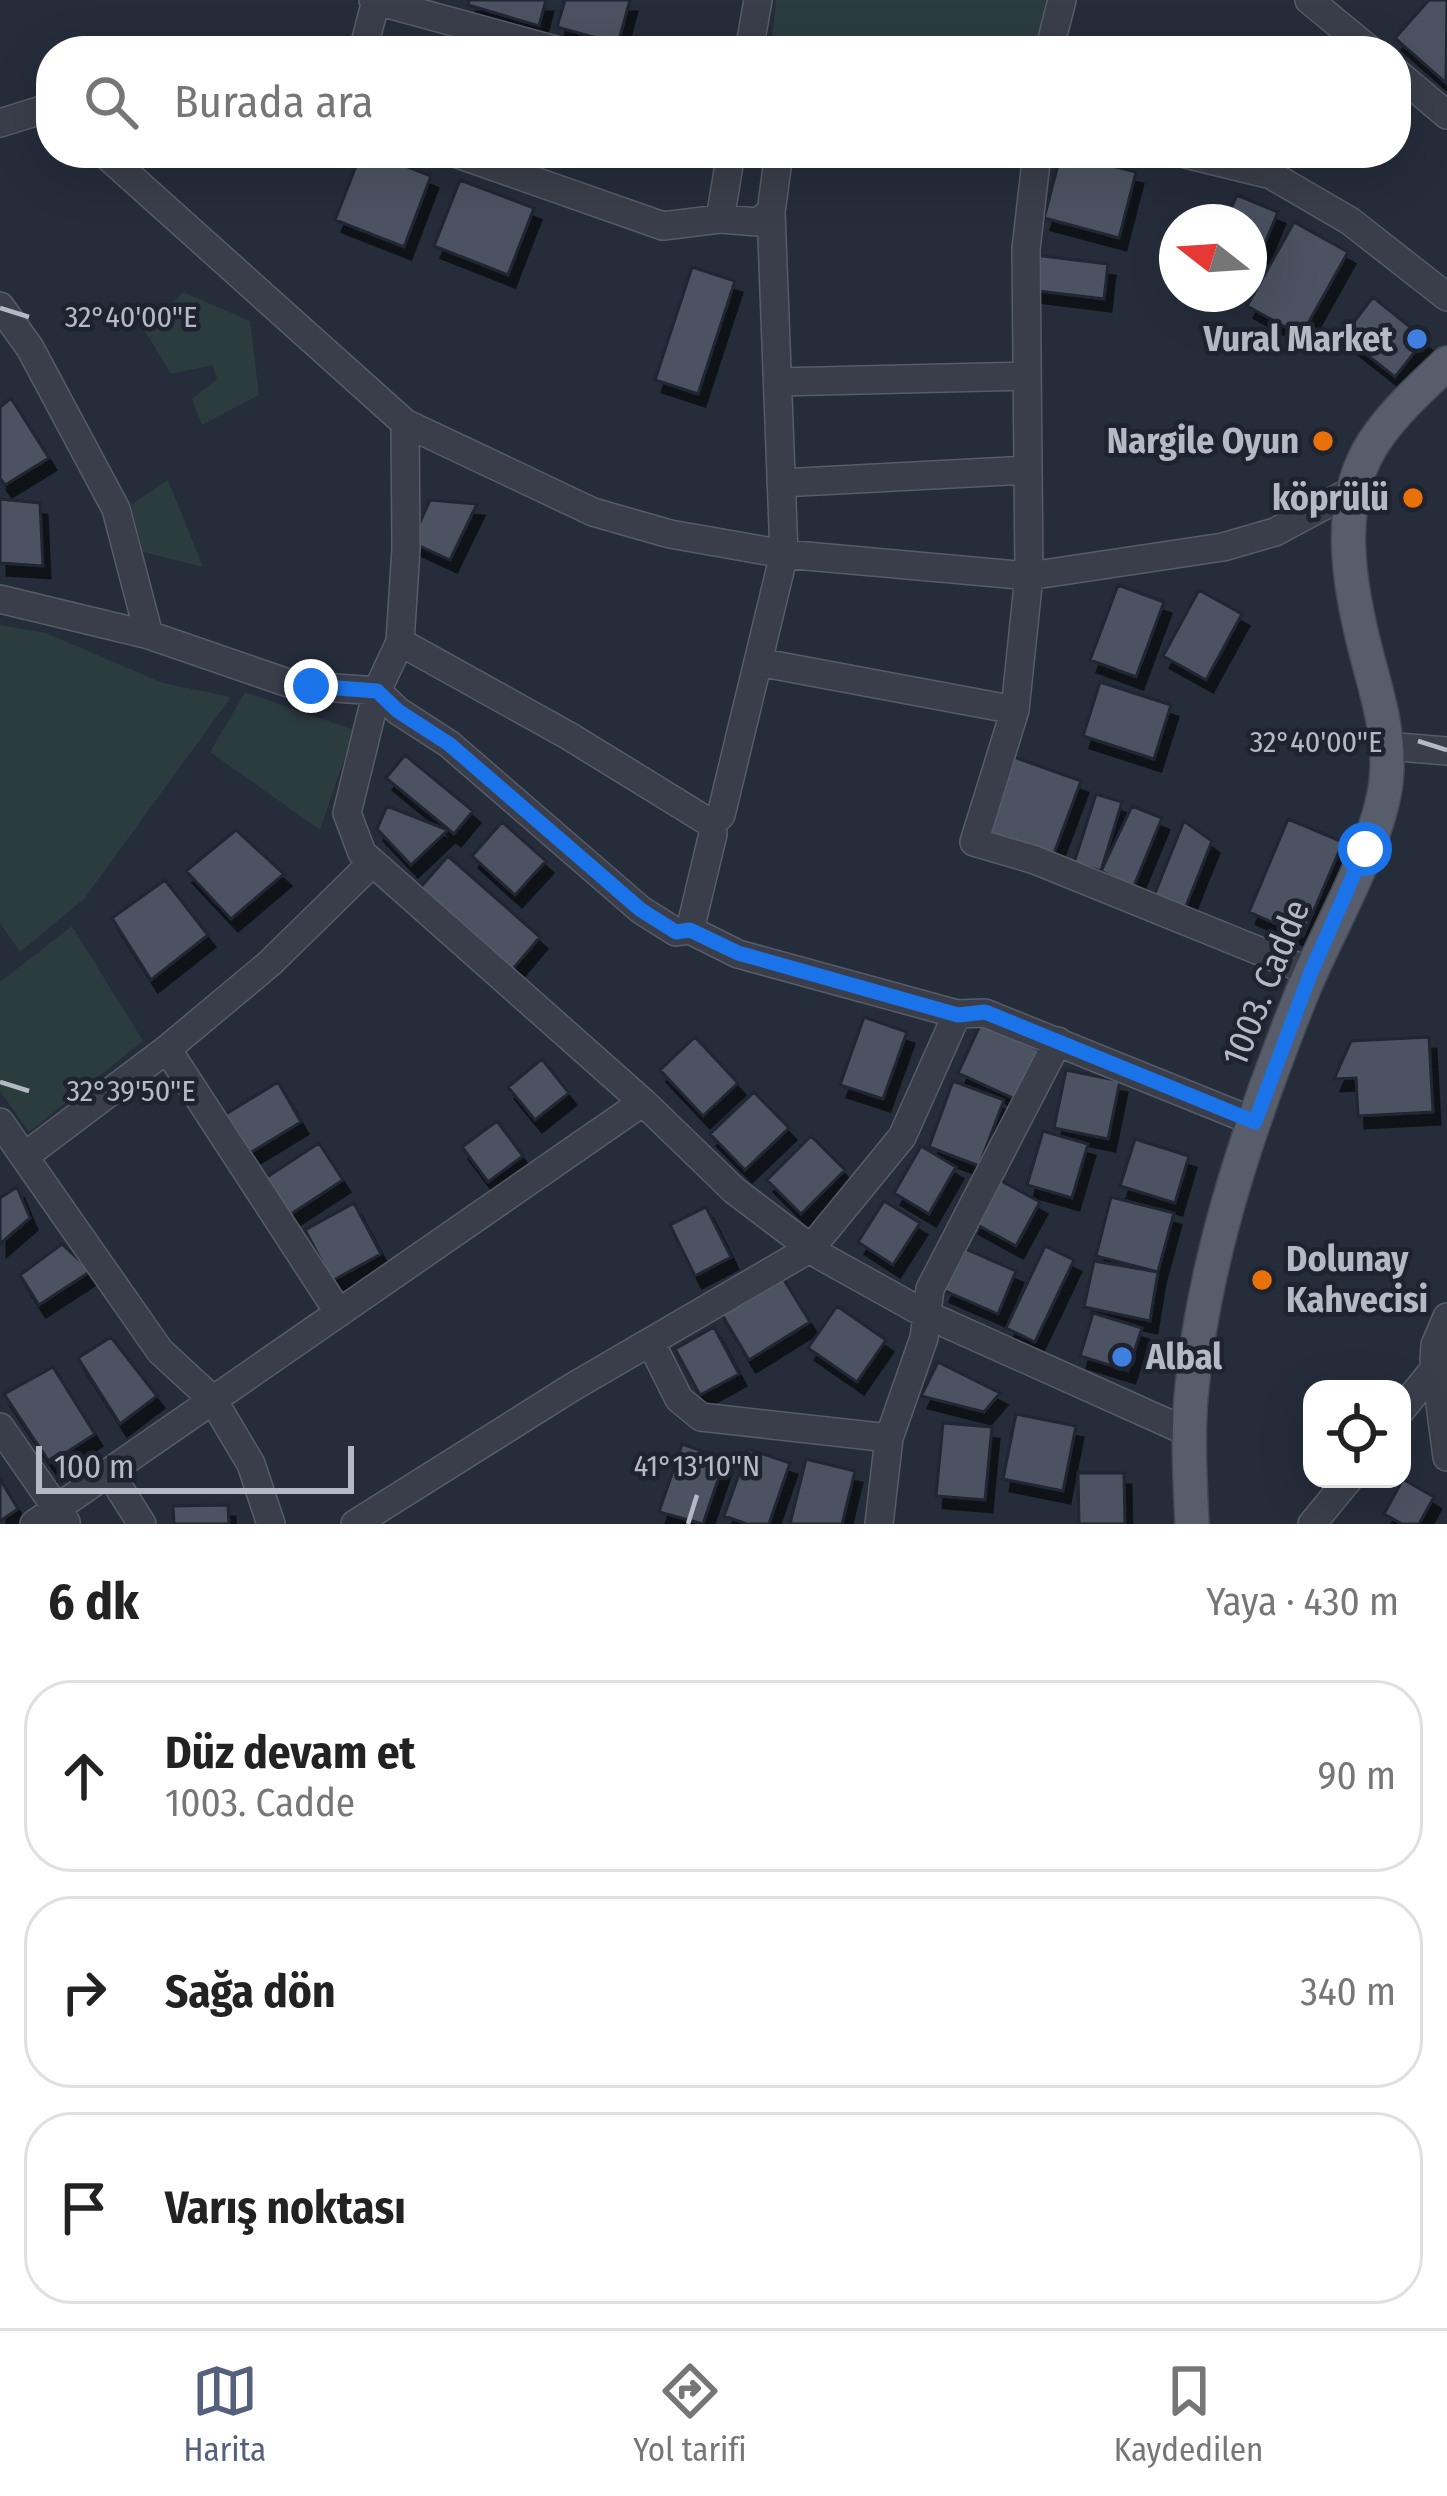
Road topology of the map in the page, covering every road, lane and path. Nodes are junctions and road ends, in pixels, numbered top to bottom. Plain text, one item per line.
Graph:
1 (375, 0) edge
2 (758, 0) edge
3 (1062, 0) edge
4 (1310, 0) edge
5 (367, 36) edge
6 (508, 36) edge
7 (752, 36) edge
8 (1053, 36) edge
9 (1353, 36) edge
10 (1411, 85) edge
11 (36, 112) edge
12 (1447, 115) edge
13 (0, 123) edge
14 (121, 168) edge
15 (497, 168) edge
16 (728, 168) edge
17 (777, 168) edge
18 (1035, 168) edge
19 (1242, 168) edge
20 (771, 212) junction
21 (720, 218) junction
22 (1447, 297) edge
23 (0, 306) edge
24 (1447, 362) edge
25 (1027, 376) junction
26 (778, 382) junction
27 (405, 423) junction
28 (1028, 470) junction
29 (782, 483) junction
30 (1357, 488) junction
31 (784, 554) junction
32 (1029, 576) junction
33 (0, 599) edge
34 (149, 635) junction
35 (400, 642) junction
36 (758, 662) junction
37 (377, 691) junction
38 (1015, 710) junction
39 (1386, 746) junction
40 (1447, 751) edge
41 (712, 824) junction
42 (373, 863) junction
43 (690, 930) junction
44 (1311, 972) junction
45 (958, 1015) junction
46 (1058, 1041) junction
47 (167, 1049) junction
48 (643, 1102) junction
49 (0, 1122) edge
50 (1255, 1122) junction
51 (25, 1156) junction
52 (812, 1249) junction
53 (339, 1313) junction
54 (927, 1315) junction
55 (1447, 1317) edge
56 (651, 1343) junction
57 (1435, 1368) junction
58 (1411, 1398) edge
59 (213, 1400) junction
60 (0, 1427) edge
61 (1190, 1433) junction
62 (889, 1438) junction
63 (1447, 1457) edge
64 (109, 1472) junction
65 (1342, 1488) edge
66 (53, 1519) edge
67 (142, 1524) edge
68 (271, 1524) edge
69 (355, 1524) edge
70 (879, 1524) edge
71 (1192, 1524) edge
72 (1312, 1524) edge

1 - 5 street
1 - 6 street
2 - 7 street
3 - 8 street
4 - 9 street
10 - 12 street
11 - 13 street
14 - 27 street
15 - 21 street
16 - 21 street
17 - 20 street
18 - 25 street
19 - 22 street
20 - 21 street
20 - 26 street
23 - 34 street
24 - 30 main road, 1003. Cadde
25 - 26 street
25 - 28 street
26 - 29 street
27 - 31 street
27 - 35 street
28 - 29 street
28 - 32 street
29 - 31 street
30 - 32 street
30 - 39 main road, 1003. Cadde
31 - 32 street
31 - 36 street
32 - 38 street
33 - 34 street
34 - 37 street
35 - 37 street
35 - 41 street
36 - 38 street
36 - 41 street
37 - 42 street
37 - 43 street
38 - 44 street
39 - 40 street
39 - 44 main road, 1003. Cadde
41 - 43 street
42 - 47 street
42 - 48 street
43 - 45 street
44 - 50 main road, 1003. Cadde
45 - 46 street
45 - 52 street
46 - 50 street
46 - 54 street
47 - 51 street
47 - 53 street
48 - 52 street
48 - 53 street
49 - 51 street
50 - 61 main road, 1003. Cadde
51 - 59 street
52 - 54 street
52 - 56 street
53 - 59 street
54 - 61 street
54 - 62 street
55 - 57 street
56 - 62 street
56 - 69 street
57 - 58 street
57 - 63 street
59 - 64 street
59 - 68 street
60 - 66 street
61 - 71 main road, 1003. Cadde
62 - 70 street
64 - 66 street
64 - 67 street
65 - 72 street

